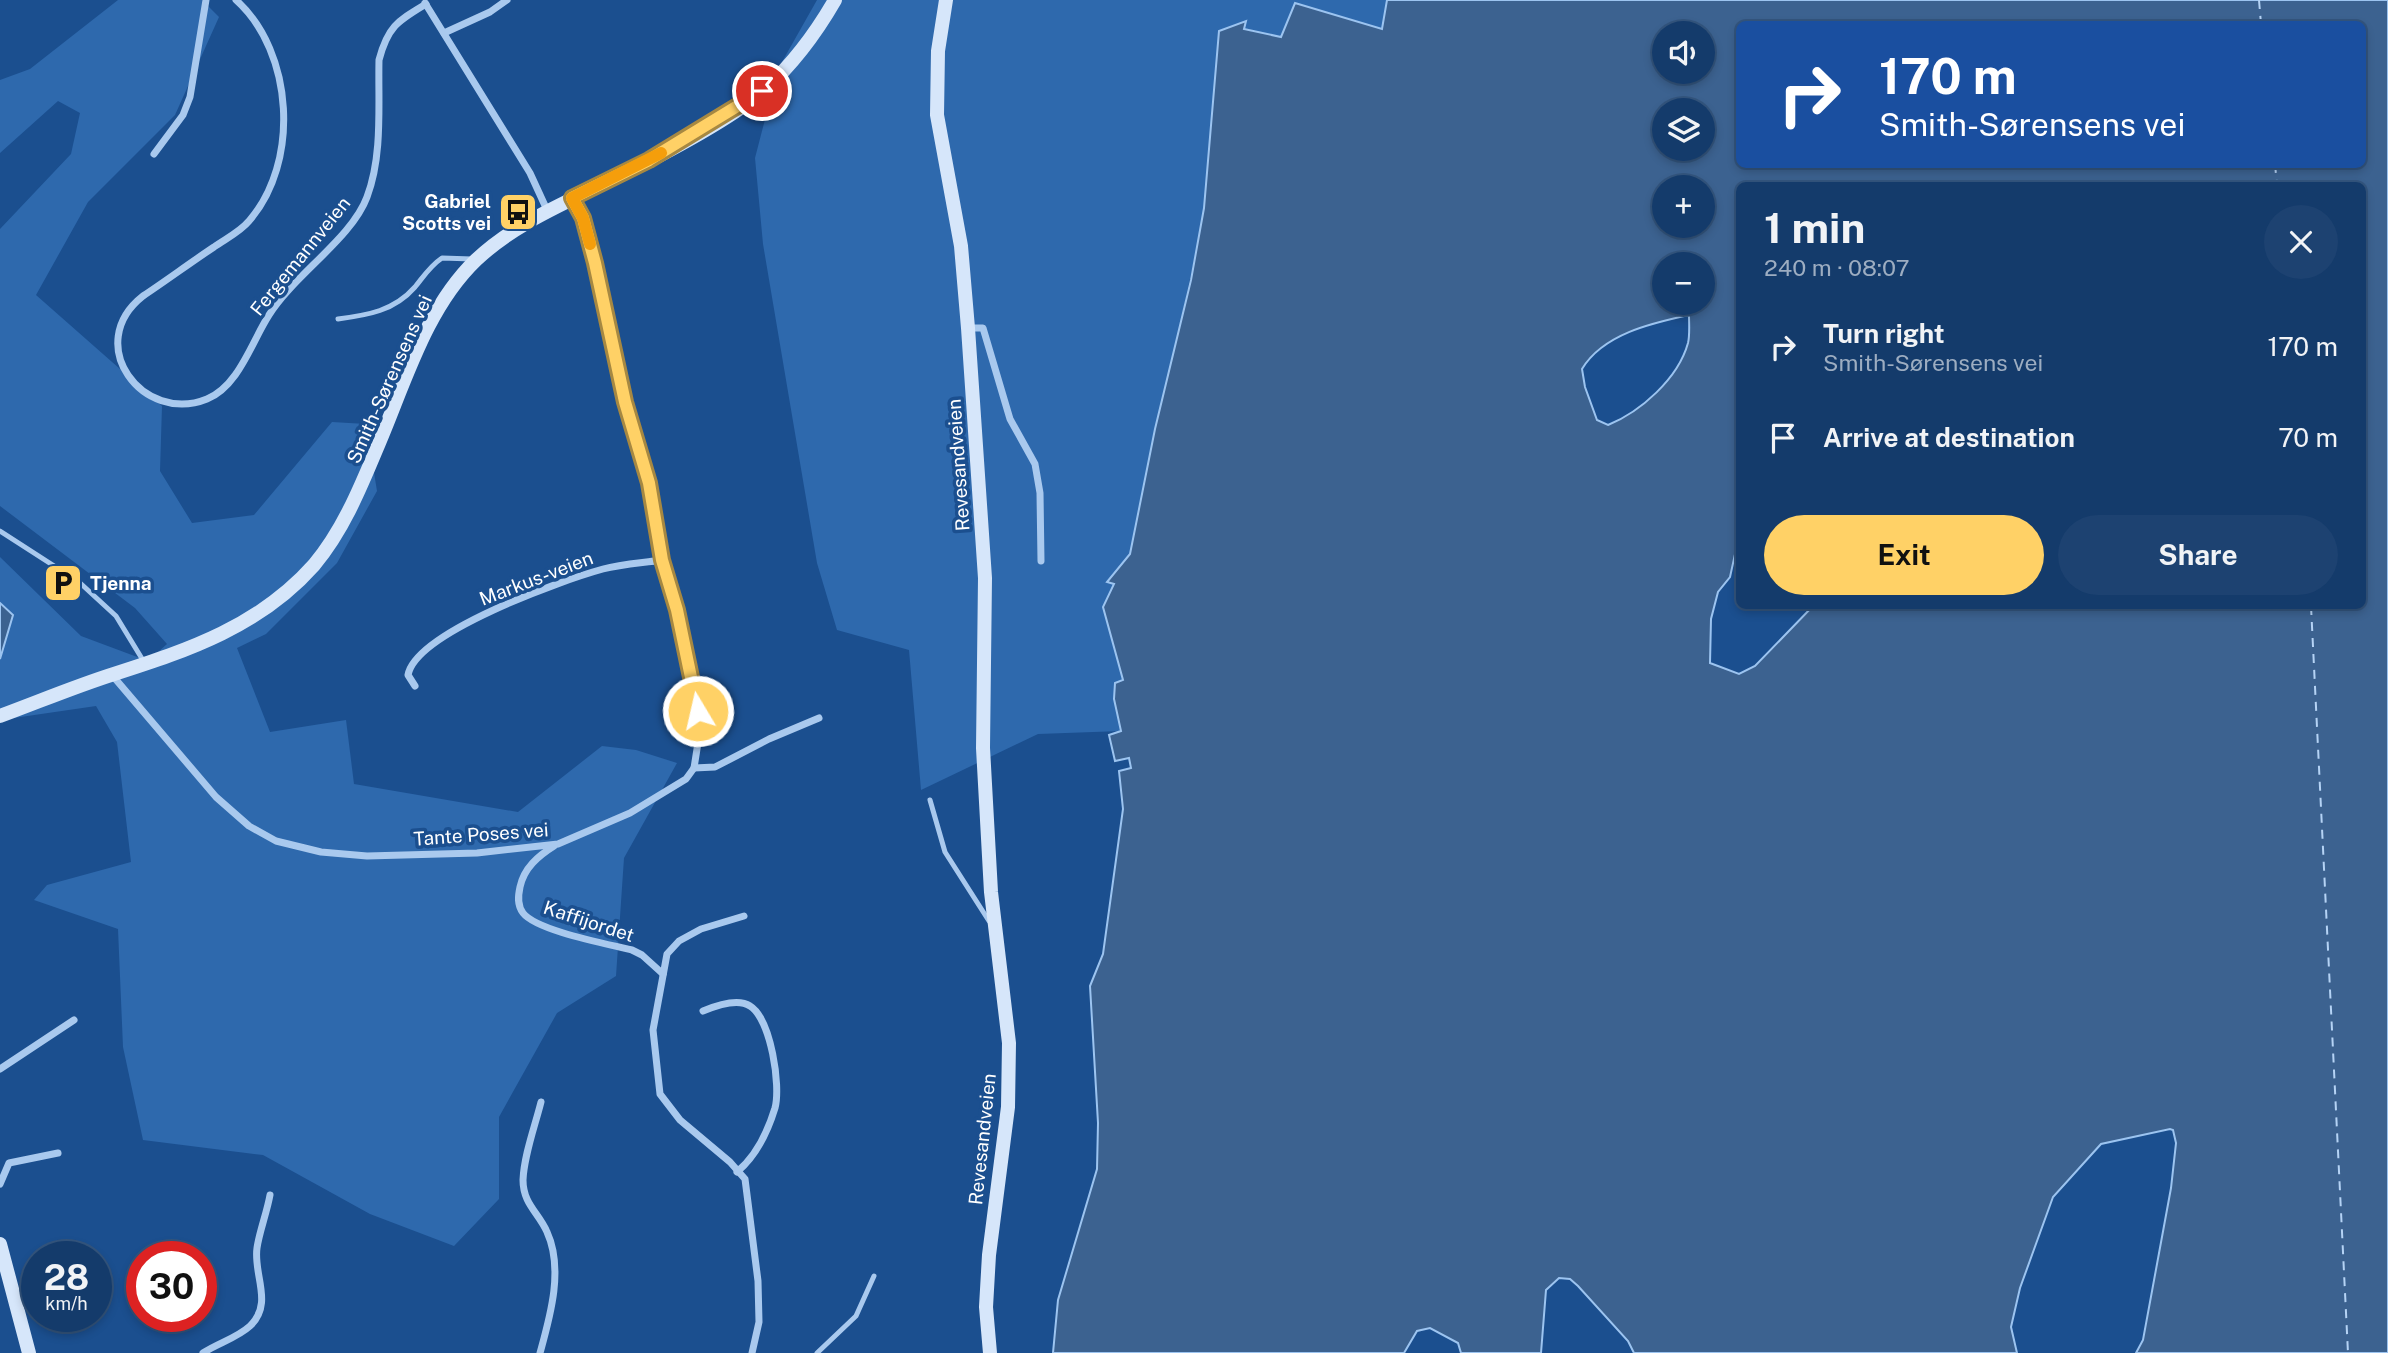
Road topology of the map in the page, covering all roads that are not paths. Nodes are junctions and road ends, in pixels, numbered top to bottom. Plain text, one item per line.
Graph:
1 (206, 0) edge
2 (236, 0) edge
3 (507, 0) edge
4 (835, 0) edge
5 (947, 0) edge
6 (425, 2) edge
7 (444, 33) junction
8 (154, 154) dead end
9 (572, 198) junction
10 (547, 210) junction
11 (475, 261) junction
12 (338, 318) dead end
13 (968, 328) junction
14 (0, 531) edge
15 (662, 560) junction
16 (1041, 561) dead end
17 (146, 664) junction
18 (112, 675) junction
19 (415, 686) dead end
20 (0, 716) edge
21 (819, 718) dead end
22 (694, 768) junction
23 (930, 800) dead end
24 (558, 845) junction
25 (744, 916) dead end
26 (995, 930) junction
27 (663, 974) junction
28 (703, 1011) dead end
29 (74, 1020) dead end
30 (0, 1069) edge
31 (541, 1102) dead end
32 (58, 1153) dead end
33 (737, 1172) junction
34 (0, 1184) edge
35 (270, 1195) dead end
36 (0, 1244) edge
37 (873, 1276) dead end
38 (29, 1353) edge
39 (203, 1353) edge
40 (540, 1353) edge
41 (752, 1353) edge
42 (817, 1353) edge
43 (990, 1353) edge

1 - 8 street
2 - 6 street, Fergemannveien
3 - 7 street
4 - 9 main road, Smith-Sørensens vei
5 - 13 main road, Revesandveien
6 - 7 street
7 - 10 street
9 - 10 main road, Smith-Sørensens vei
9 - 15 street
10 - 11 main road, Smith-Sørensens vei
11 - 12 lane
11 - 17 main road, Smith-Sørensens vei
13 - 16 street
13 - 26 main road, Revesandveien
14 - 17 lane
15 - 19 street, Markus-veien
15 - 22 street
17 - 18 main road, Smith-Sørensens vei
18 - 20 main road, Smith-Sørensens vei
18 - 24 street, Tante Poses vei
21 - 22 street
22 - 24 street, Tante Poses vei
23 - 26 lane, Revesandveien
24 - 27 street, Kaffijordet
25 - 27 street
26 - 43 main road, Revesandveien
27 - 33 street
28 - 33 street
29 - 30 street
31 - 40 street
32 - 34 street
33 - 41 street
35 - 39 street
36 - 38 main road
37 - 42 lane

